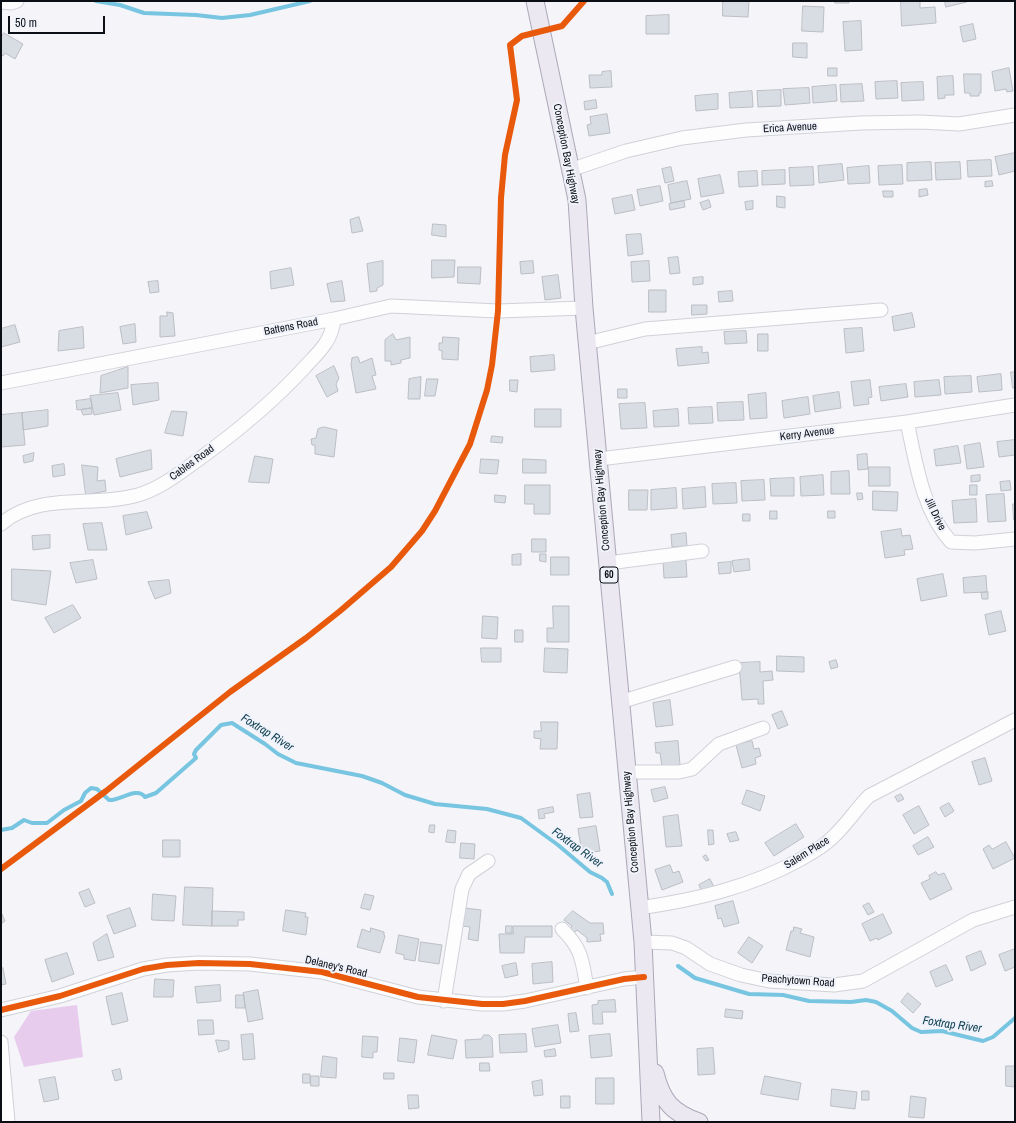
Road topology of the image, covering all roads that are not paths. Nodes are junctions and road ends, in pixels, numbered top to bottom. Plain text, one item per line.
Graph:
1 (17, 1) edge
2 (535, 1) edge
3 (1, 2) edge
4 (1015, 115) edge
5 (570, 170) junction
6 (584, 308) junction
7 (881, 310) dead end
8 (334, 319) junction
9 (587, 343) junction
10 (1, 383) edge
11 (1015, 405) edge
12 (907, 422) junction
13 (599, 459) junction
14 (1, 524) edge
15 (1015, 540) edge
16 (702, 551) dead end
17 (608, 563) junction
18 (735, 668) dead end
19 (620, 702) junction
20 (1015, 720) edge
21 (763, 728) dead end
22 (626, 772) junction
23 (488, 861) dead end
24 (1015, 907) edge
25 (639, 908) junction
26 (562, 929) dead end
27 (643, 942) junction
28 (644, 977) junction
29 (587, 988) junction
30 (444, 1001) junction
31 (1, 1010) edge
32 (1, 1042) edge
33 (649, 1043) junction
34 (8, 1122) edge
35 (651, 1122) edge
36 (699, 1122) edge

1 - 3 street
2 - 5 main road, Conception Bay Highway / 60
4 - 5 street, Erica Avenue
5 - 6 main road, Conception Bay Highway / 60
6 - 8 street, Battens Road
6 - 9 main road, Conception Bay Highway / 60
7 - 9 street
8 - 10 street, Battens Road
8 - 14 street, Cables Road
9 - 13 main road, Conception Bay Highway / 60
11 - 12 street, Kerry Avenue
12 - 13 street, Kerry Avenue
12 - 15 street, Jill Drive
13 - 17 main road, Conception Bay Highway / 60
16 - 17 street
17 - 19 main road, Conception Bay Highway / 60
18 - 19 street
19 - 22 main road, Conception Bay Highway / 60
20 - 25 street, Salem Place
21 - 22 street
22 - 25 main road, Conception Bay Highway / 60
23 - 30 street
24 - 27 street, Peachytown Road
25 - 27 main road, Conception Bay Highway / 60
26 - 29 street
27 - 28 main road, Conception Bay Highway / 60
28 - 29 street, Delaney's Road
28 - 33 main road, Conception Bay Highway / 60
29 - 30 street, Delaney's Road
30 - 31 street, Delaney's Road
32 - 34 street
33 - 35 main road, Conception Bay Highway / 60
33 - 36 main road

